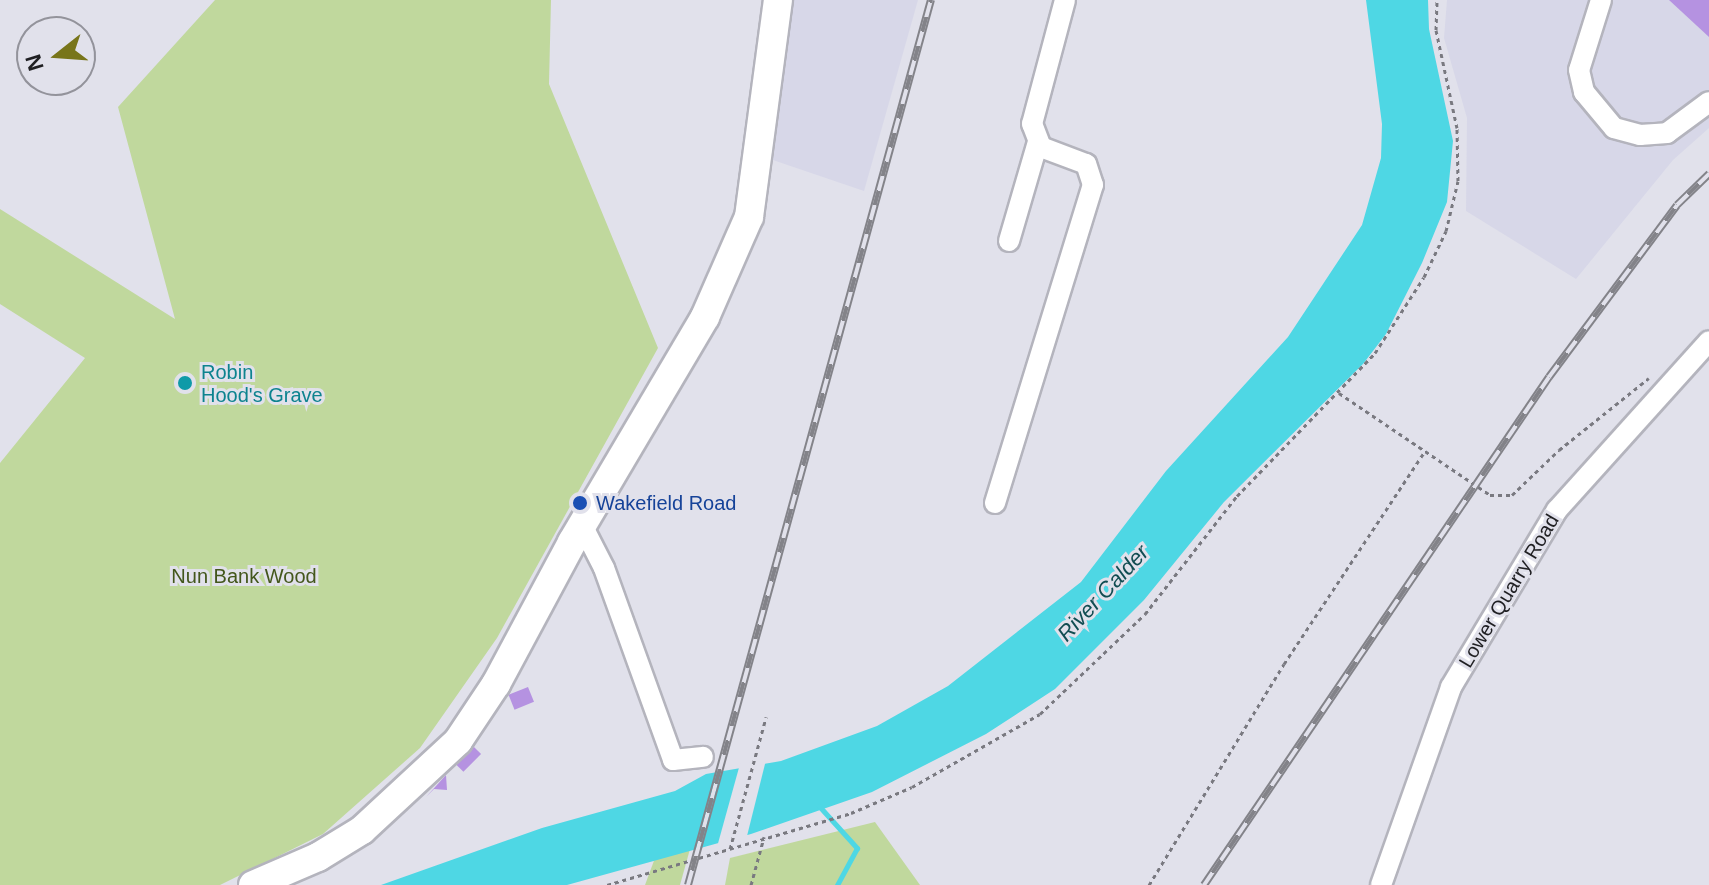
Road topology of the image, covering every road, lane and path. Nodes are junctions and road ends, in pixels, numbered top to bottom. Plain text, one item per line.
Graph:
1 (778, 0) edge
2 (1065, 0) edge
3 (1437, 0) edge
4 (1601, 0) edge
5 (1709, 102) edge
6 (1038, 142) junction
7 (1009, 241) dead end
8 (1709, 341) edge
9 (1653, 375) dead end
10 (1339, 393) junction
11 (1425, 451) junction
12 (995, 503) dead end
13 (582, 525) junction
14 (766, 717) dead end
15 (703, 757) dead end
16 (764, 837) junction
17 (730, 849) dead end
18 (253, 885) edge
19 (607, 885) edge
20 (751, 885) edge
21 (1149, 885) edge
22 (1381, 885) edge

1 - 13 highway
2 - 6 street
3 - 10 path
4 - 5 street
6 - 7 street
6 - 12 street
8 - 22 street, Lower Quarry Road
9 - 11 path
10 - 11 path
10 - 16 path
11 - 21 path
13 - 15 street
13 - 18 highway
14 - 17 path, bridge
16 - 19 path
16 - 20 path

